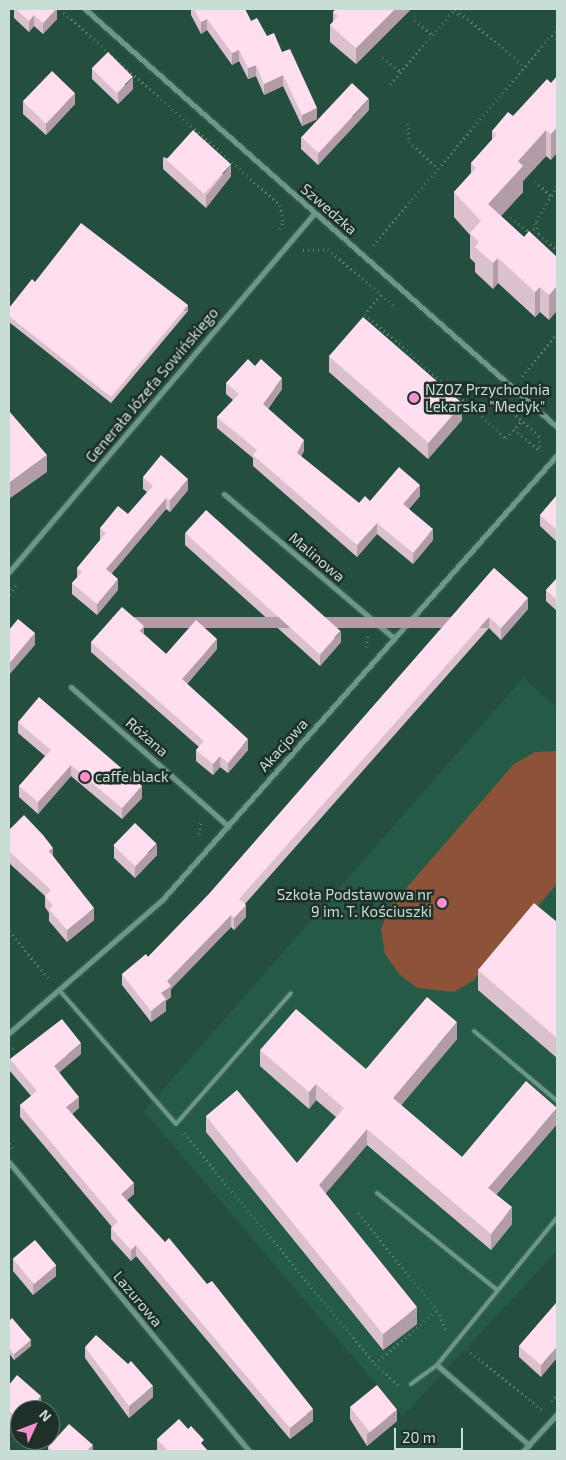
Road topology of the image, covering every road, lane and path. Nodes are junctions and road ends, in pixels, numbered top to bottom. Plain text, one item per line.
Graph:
1 (60, 9) edge
2 (85, 9) edge
3 (456, 9) edge
4 (459, 18) dead end
5 (415, 20) dead end
6 (557, 29) edge
7 (432, 35) junction
8 (552, 35) junction
9 (557, 39) edge
10 (383, 57) dead end
11 (524, 66) junction
12 (400, 72) junction
13 (390, 84) dead end
14 (408, 123) dead end
15 (438, 168) junction
16 (534, 181) dead end
17 (557, 186) edge
18 (550, 195) junction
19 (314, 213) junction
20 (511, 217) dead end
21 (537, 229) junction
22 (297, 233) junction
23 (525, 241) edge
24 (373, 245) dead end
25 (312, 246) junction
26 (557, 250) edge
27 (298, 254) dead end
28 (381, 295) junction
29 (396, 308) dead end
30 (557, 334) edge
31 (522, 377) dead end
32 (503, 399) dead end
33 (522, 420) junction
34 (557, 427) edge
35 (514, 428) junction
36 (540, 451) junction
37 (557, 455) edge
38 (534, 459) dead end
39 (224, 494) dead end
40 (9, 572) edge
41 (21, 580) dead end
42 (9, 594) edge
43 (376, 623) junction
44 (394, 638) junction
45 (359, 654) dead end
46 (71, 688) dead end
47 (208, 808) junction
48 (228, 826) junction
49 (197, 838) dead end
50 (9, 931) edge
51 (57, 974) dead end
52 (50, 980) junction
53 (44, 986) dead end
54 (60, 991) junction
55 (291, 993) dead end
56 (474, 1031) dead end
57 (9, 1033) edge
58 (557, 1101) edge
59 (176, 1124) junction
60 (9, 1162) edge
61 (377, 1192) dead end
62 (358, 1213) dead end
63 (557, 1218) edge
64 (496, 1289) junction
65 (438, 1310) junction
66 (455, 1339) junction
67 (375, 1364) junction
68 (437, 1365) junction
69 (411, 1384) joint
70 (542, 1410) dead end
71 (557, 1414) edge
72 (529, 1445) junction
73 (249, 1451) edge
74 (523, 1451) edge

1 - 22 path
2 - 19 street, Szwedzka
3 - 4 path
3 - 7 path
3 - 11 path
5 - 7 path
6 - 8 path
7 - 12 path
8 - 9 path
8 - 11 path
10 - 12 path
11 - 15 path
12 - 13 path
14 - 15 path
15 - 24 path
16 - 18 path
17 - 18 path
18 - 21 path
19 - 22 street, Generała Józefa Sowińskiego
19 - 34 street, Szwedzka
20 - 21 path
21 - 23 path
21 - 26 path
22 - 25 path
22 - 40 street, Generała Józefa Sowińskiego
25 - 27 path
25 - 28 path
28 - 29 path
28 - 35 path
30 - 31 path
32 - 33 path
33 - 35 path
33 - 36 path
35 - 36 path
36 - 38 path
37 - 44 street, Akacjowa
39 - 43 street, Malinowa
41 - 42 path
43 - 44 street, Malinowa
43 - 45 path
44 - 48 street, Akacjowa
46 - 47 street, Różana
47 - 48 street, Różana
47 - 49 path
48 - 54 street, Akacjowa
50 - 52 path
51 - 52 path
52 - 53 path
52 - 54 path
54 - 57 street, Akacjowa
54 - 59 lane
55 - 59 lane
56 - 58 lane
59 - 67 path
60 - 73 street, Lazurowa
61 - 64 lane
62 - 65 path
63 - 64 lane
64 - 66 lane
65 - 66 path
65 - 67 path
66 - 68 lane
66 - 70 path
67 - 69 path
68 - 69 lane
68 - 72 street
71 - 72 street
72 - 74 street

